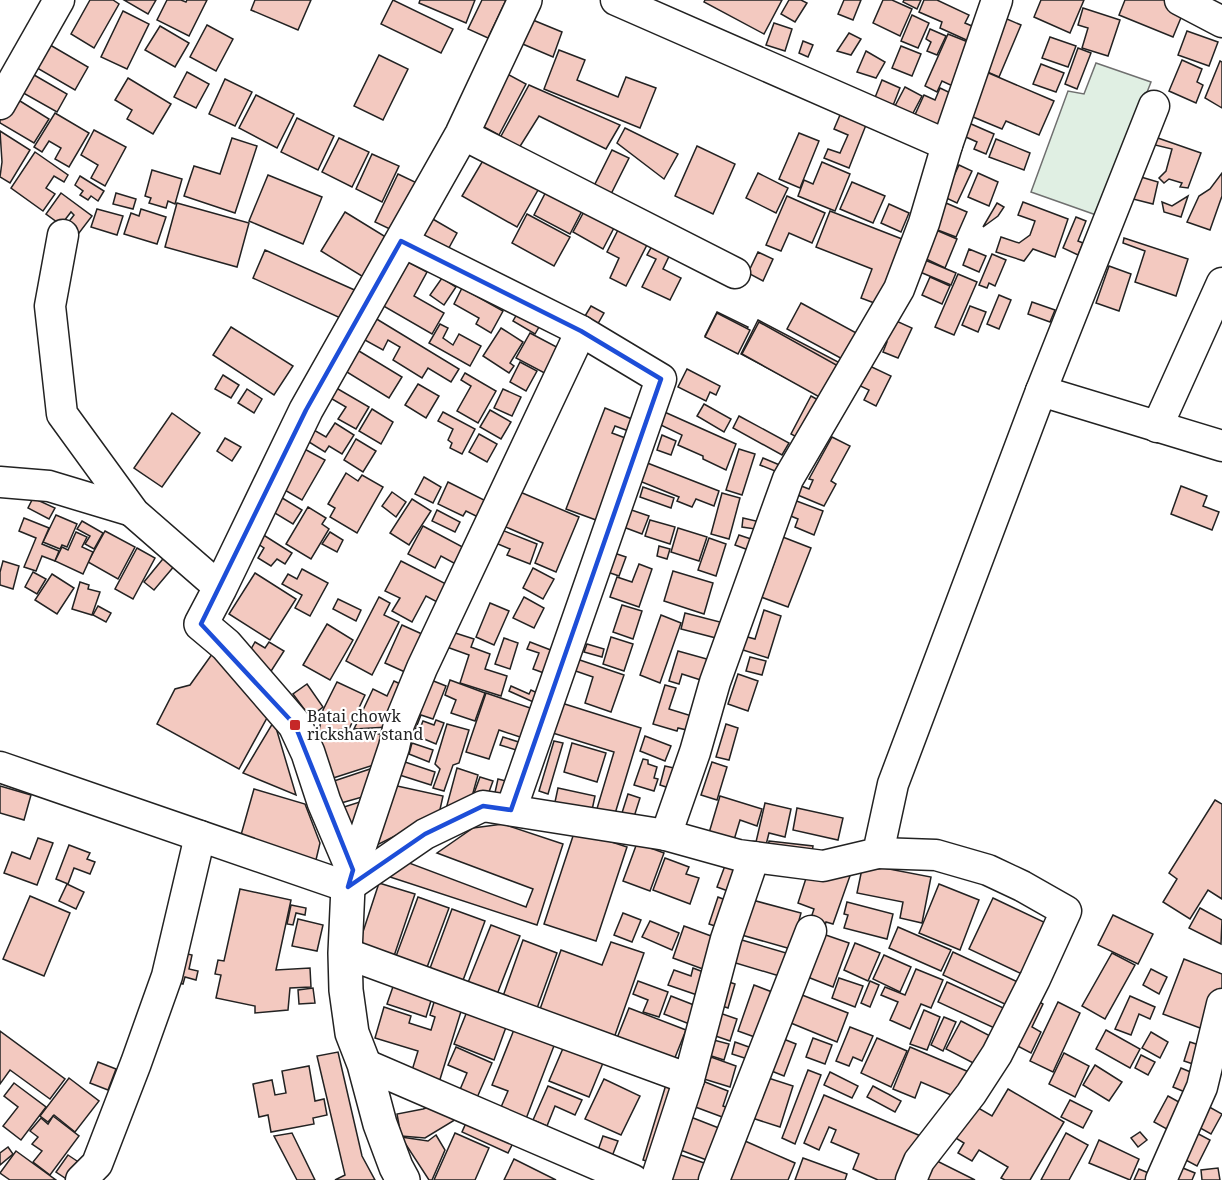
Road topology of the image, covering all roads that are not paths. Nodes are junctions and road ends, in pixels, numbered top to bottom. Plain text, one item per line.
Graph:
1 (59, 0) edge
2 (525, 0) edge
3 (616, 0) edge
4 (997, 0) edge
5 (1180, 0) edge
6 (1222, 21) edge
7 (0, 104) edge
8 (1154, 106) dead end
9 (462, 134) junction
10 (947, 145) junction
11 (63, 235) dead end
12 (402, 241) junction
13 (735, 273) dead end
14 (1222, 283) edge
15 (581, 331) junction
16 (1041, 391) junction
17 (1157, 427) junction
18 (1222, 446) edge
19 (0, 482) edge
20 (132, 510) junction
21 (220, 588) junction
22 (0, 767) edge
23 (511, 810) junction
24 (666, 835) junction
25 (200, 836) junction
26 (878, 852) junction
27 (754, 856) junction
28 (350, 878) junction
29 (812, 931) dead end
30 (345, 953) junction
31 (1222, 1004) edge
32 (364, 1064) junction
33 (689, 1079) junction
34 (81, 1180) edge
35 (403, 1180) edge
36 (633, 1180) edge
37 (656, 1180) edge
38 (714, 1180) edge
39 (911, 1180) edge
40 (1161, 1180) edge

1 - 7 street
2 - 9 main road
3 - 10 street
4 - 10 street
5 - 6 street
8 - 16 street
9 - 12 main road
9 - 13 street
10 - 24 street
11 - 20 street
12 - 15 street
12 - 21 main road
14 - 17 street
15 - 23 street
15 - 28 street
16 - 17 street
16 - 26 street
17 - 18 street
19 - 20 street
20 - 21 street
21 - 28 main road
22 - 25 street
23 - 24 street
23 - 28 street
24 - 27 street
25 - 28 street
25 - 34 street
26 - 27 street
26 - 39 street
27 - 33 street
28 - 30 main road
29 - 38 street
30 - 32 main road
30 - 33 street
31 - 40 street
32 - 35 main road
32 - 36 street
33 - 37 street

